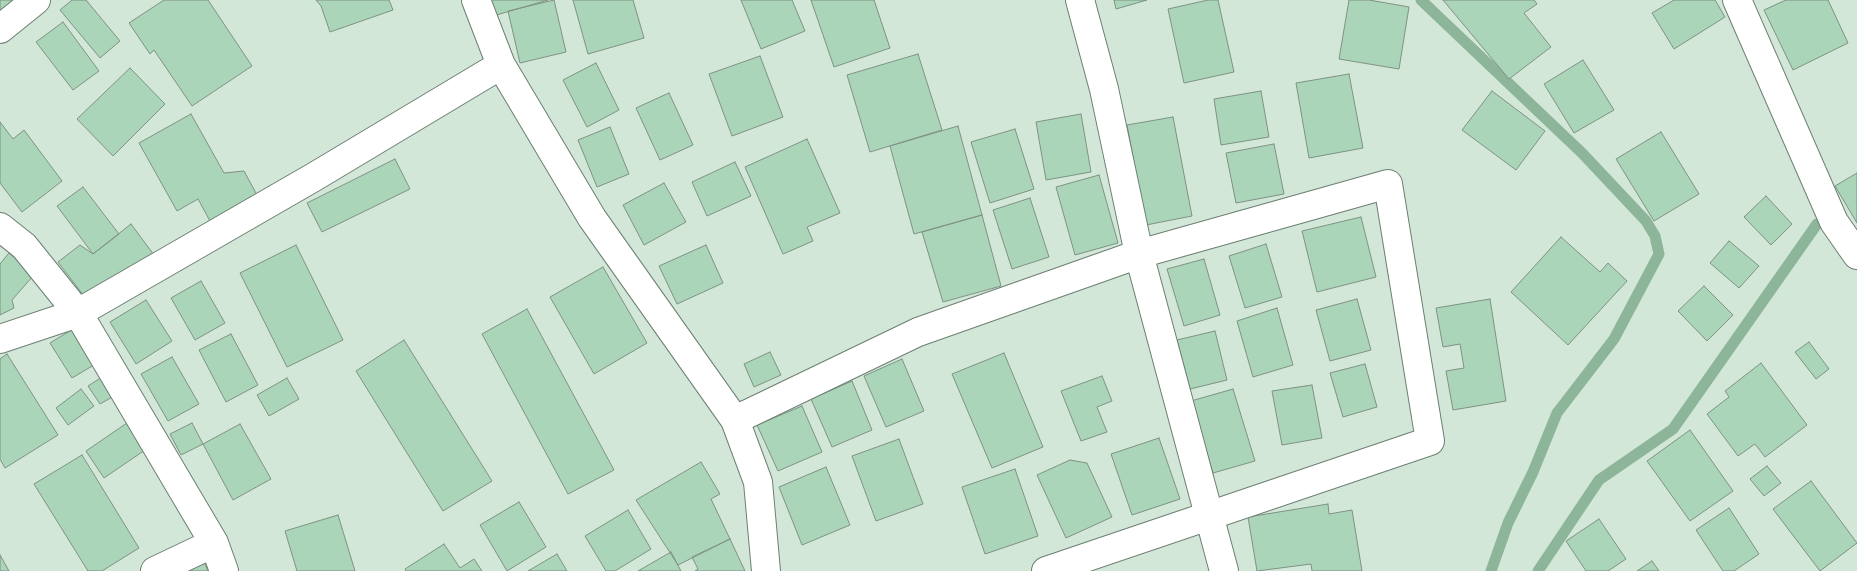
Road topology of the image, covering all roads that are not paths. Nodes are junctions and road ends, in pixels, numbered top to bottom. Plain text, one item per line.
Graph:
1 (36, 0) edge
2 (476, 0) edge
3 (1080, 0) edge
4 (1737, 0) edge
5 (0, 29) edge
6 (501, 65) junction
7 (0, 227) edge
8 (1139, 254) junction
9 (1857, 255) edge
10 (78, 313) junction
11 (0, 339) edge
12 (735, 420) junction
13 (1208, 514) junction
14 (214, 543) junction
15 (156, 571) edge
16 (224, 571) edge
17 (766, 571) edge
18 (1046, 571) edge
19 (1224, 571) edge

1 - 5 street
2 - 6 street
3 - 8 street
4 - 9 street
6 - 10 street
6 - 12 street
7 - 10 street
8 - 12 street
8 - 13 street
8 - 13 street
10 - 11 street
10 - 14 street
12 - 17 street
13 - 18 street
13 - 19 street
14 - 15 street
14 - 16 street

